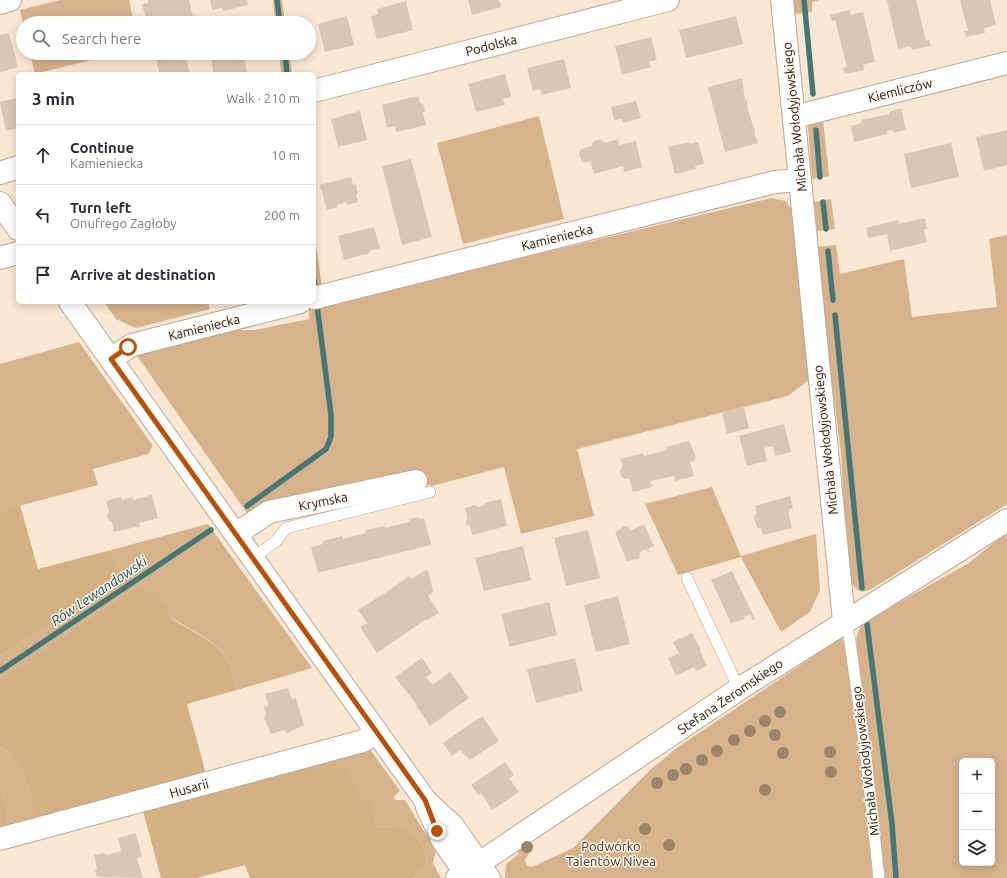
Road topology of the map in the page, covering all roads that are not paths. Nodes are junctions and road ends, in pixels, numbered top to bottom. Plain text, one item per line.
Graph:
1 (10, 0) edge
2 (668, 0) edge
3 (782, 0) edge
4 (0, 3) edge
5 (1007, 64) edge
6 (316, 90) edge
7 (794, 117) junction
8 (16, 167) edge
9 (0, 173) edge
10 (800, 180) junction
11 (0, 203) edge
12 (16, 226) edge
13 (16, 254) edge
14 (0, 258) edge
15 (316, 297) edge
16 (71, 304) edge
17 (292, 304) edge
18 (111, 359) junction
19 (423, 486) joint
20 (1007, 520) edge
21 (236, 534) junction
22 (253, 558) junction
23 (688, 578) dead end
24 (844, 621) junction
25 (739, 688) junction
26 (377, 732) junction
27 (0, 839) edge
28 (472, 874) edge
29 (878, 878) edge

1 - 4 street
2 - 6 street, Podolska
3 - 7 street, Michała Wołodyjowskiego
5 - 7 street, Kiemliczów
7 - 10 street, Michała Wołodyjowskiego
8 - 9 street
10 - 15 street, Kamieniecka
10 - 24 street, Michała Wołodyjowskiego
11 - 12 street
13 - 14 street
16 - 18 street
17 - 18 street, Kamieniecka
18 - 21 street
19 - 21 street, Krymska
19 - 22 lane
20 - 24 street, Stefana Żeromskiego
21 - 22 street
22 - 26 street
23 - 25 lane
24 - 25 street, Stefana Żeromskiego
24 - 29 lane, Michała Wołodyjowskiego
25 - 28 street, Stefana Żeromskiego
26 - 27 street, Husarii
26 - 28 street

